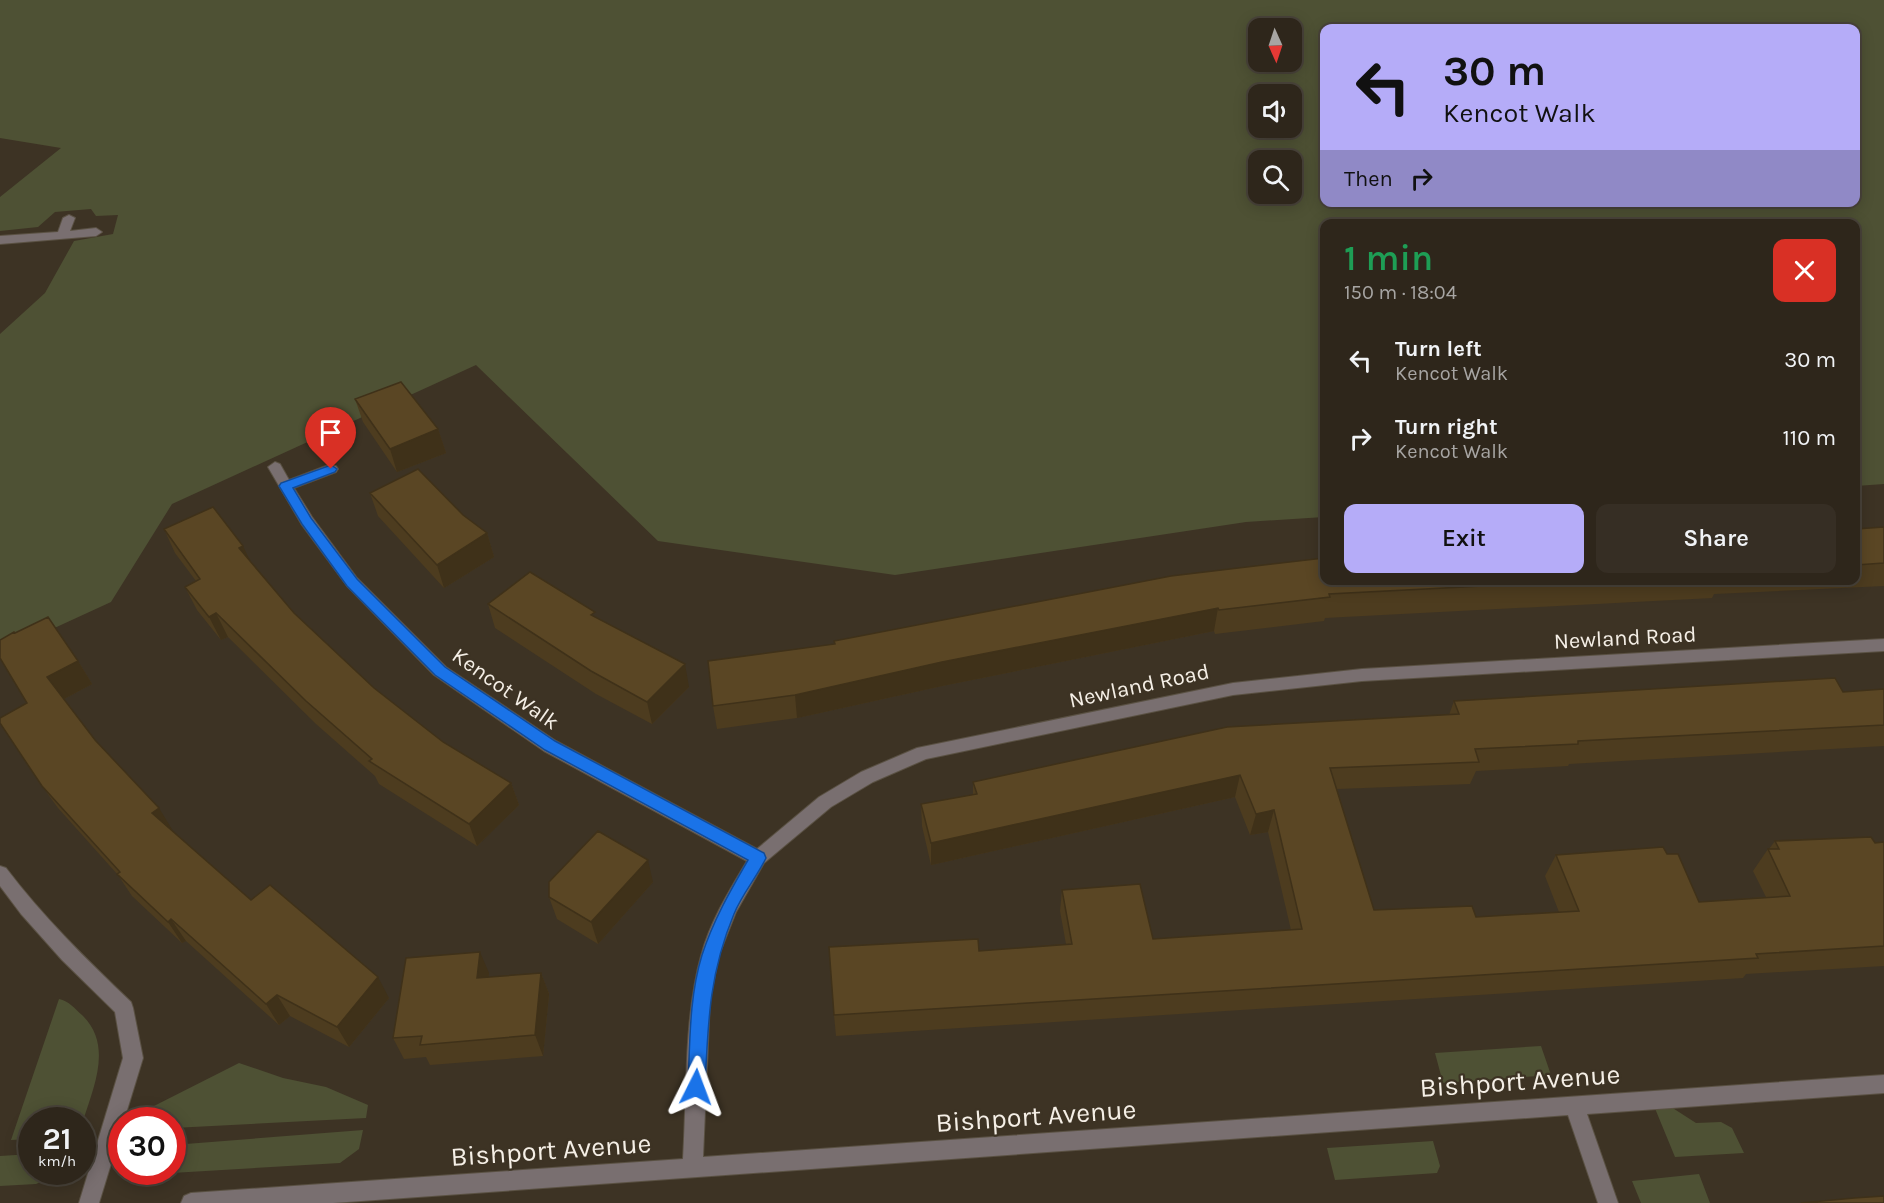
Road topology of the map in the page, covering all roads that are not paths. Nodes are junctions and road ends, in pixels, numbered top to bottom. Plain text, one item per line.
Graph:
1 (69, 218) dead end
2 (96, 232) dead end
3 (62, 236) junction
4 (0, 240) edge
5 (275, 467) dead end
6 (331, 469) dead end
7 (286, 486) junction
8 (1884, 645) edge
9 (758, 858) junction
10 (0, 873) edge
11 (1884, 1084) edge
12 (1574, 1105) junction
13 (693, 1167) junction
14 (89, 1203) edge
15 (191, 1203) edge
16 (1608, 1203) edge

1 - 3 street
2 - 3 street
3 - 4 street
5 - 7 street, Kencot Walk
6 - 7 street
7 - 9 street, Kencot Walk
8 - 9 street, Newland Road
9 - 13 street, Newland Road
10 - 14 street
11 - 12 street, Bishport Avenue
12 - 13 street, Bishport Avenue
12 - 16 street
13 - 15 street, Bishport Avenue

